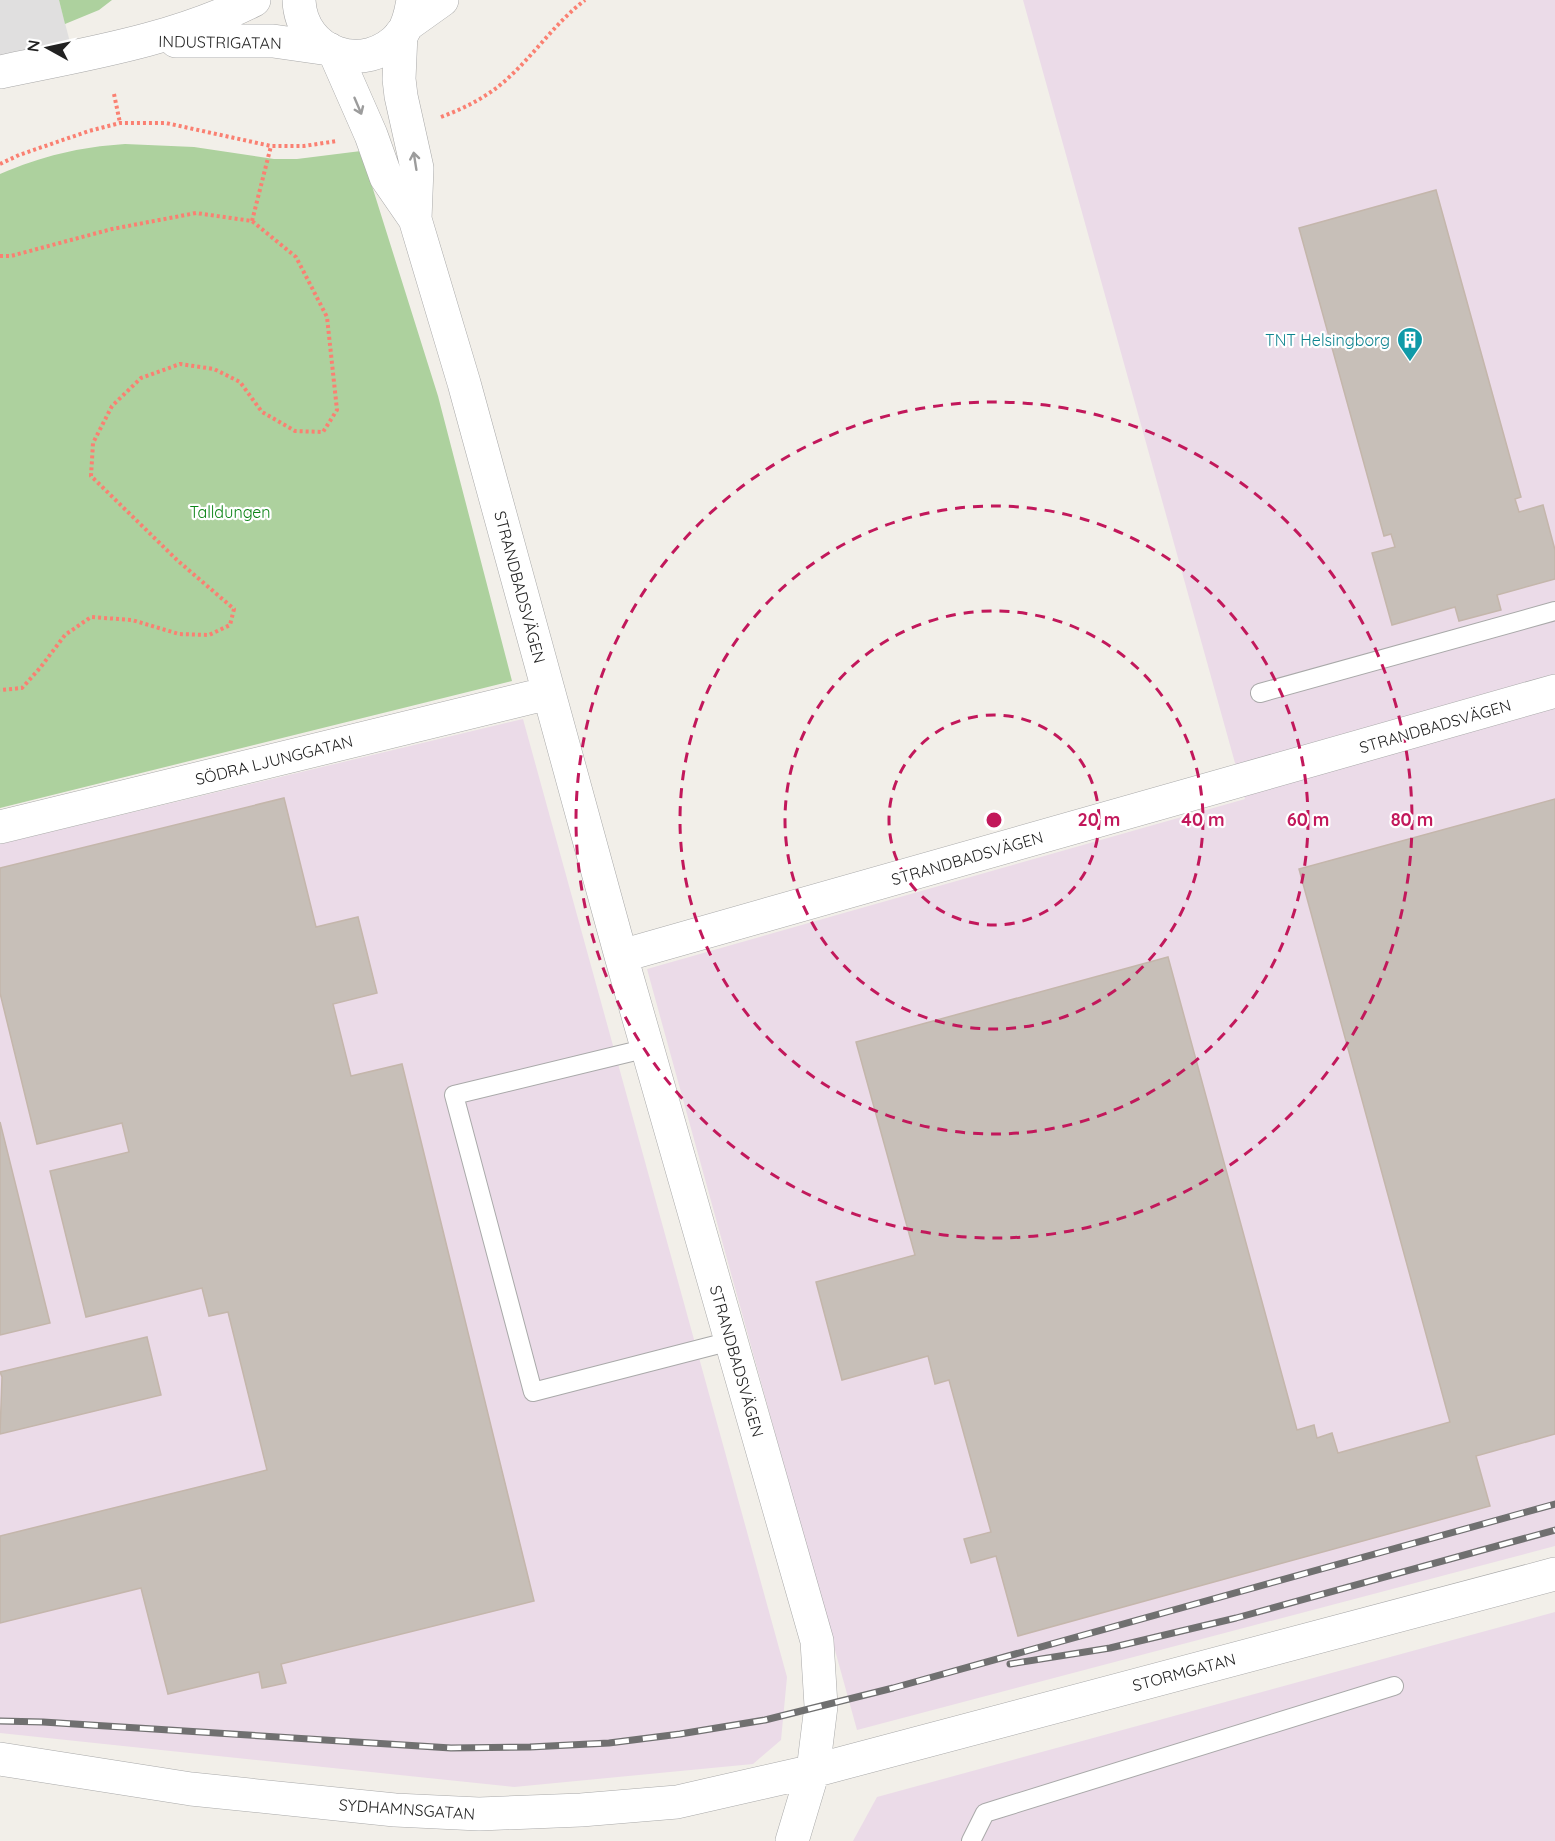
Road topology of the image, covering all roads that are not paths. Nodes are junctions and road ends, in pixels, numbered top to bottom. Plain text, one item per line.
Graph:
1 (254, 0) edge
2 (298, 0) edge
3 (442, 0) edge
4 (407, 20) edge
5 (147, 41) junction
6 (332, 51) junction
7 (0, 72) edge
8 (415, 219) junction
9 (1555, 611) edge
10 (1555, 692) edge
11 (549, 693) junction
12 (1260, 693) dead end
13 (0, 827) edge
14 (621, 956) junction
15 (648, 1048) junction
16 (731, 1341) junction
17 (1555, 1574) edge
18 (1394, 1686) dead end
19 (0, 1759) edge
20 (813, 1772) junction
21 (792, 1841) edge
22 (971, 1841) edge

1 - 5 street, INDUSTRIGATAN
2 - 6 street, STRANDBADSVÄGEN
3 - 4 street
4 - 6 street
8 -> 4 street, STRANDBADSVÄGEN
5 - 6 street, INDUSTRIGATAN
5 - 7 street, INDUSTRIGATAN
6 -> 8 street, STRANDBADSVÄGEN
8 - 11 street, STRANDBADSVÄGEN
9 - 12 lane
10 - 14 street, STRANDBADSVÄGEN
11 - 13 street, SÖDRA LJUNGGATAN
11 - 14 street, STRANDBADSVÄGEN
14 - 15 street, STRANDBADSVÄGEN
15 - 16 street, STRANDBADSVÄGEN
15 - 16 lane
16 - 20 street, STRANDBADSVÄGEN
17 - 20 street, STORMGATAN
18 - 22 lane
19 - 20 street, SYDHAMNSGATAN
20 - 21 street, STRANDBADSVÄGEN

